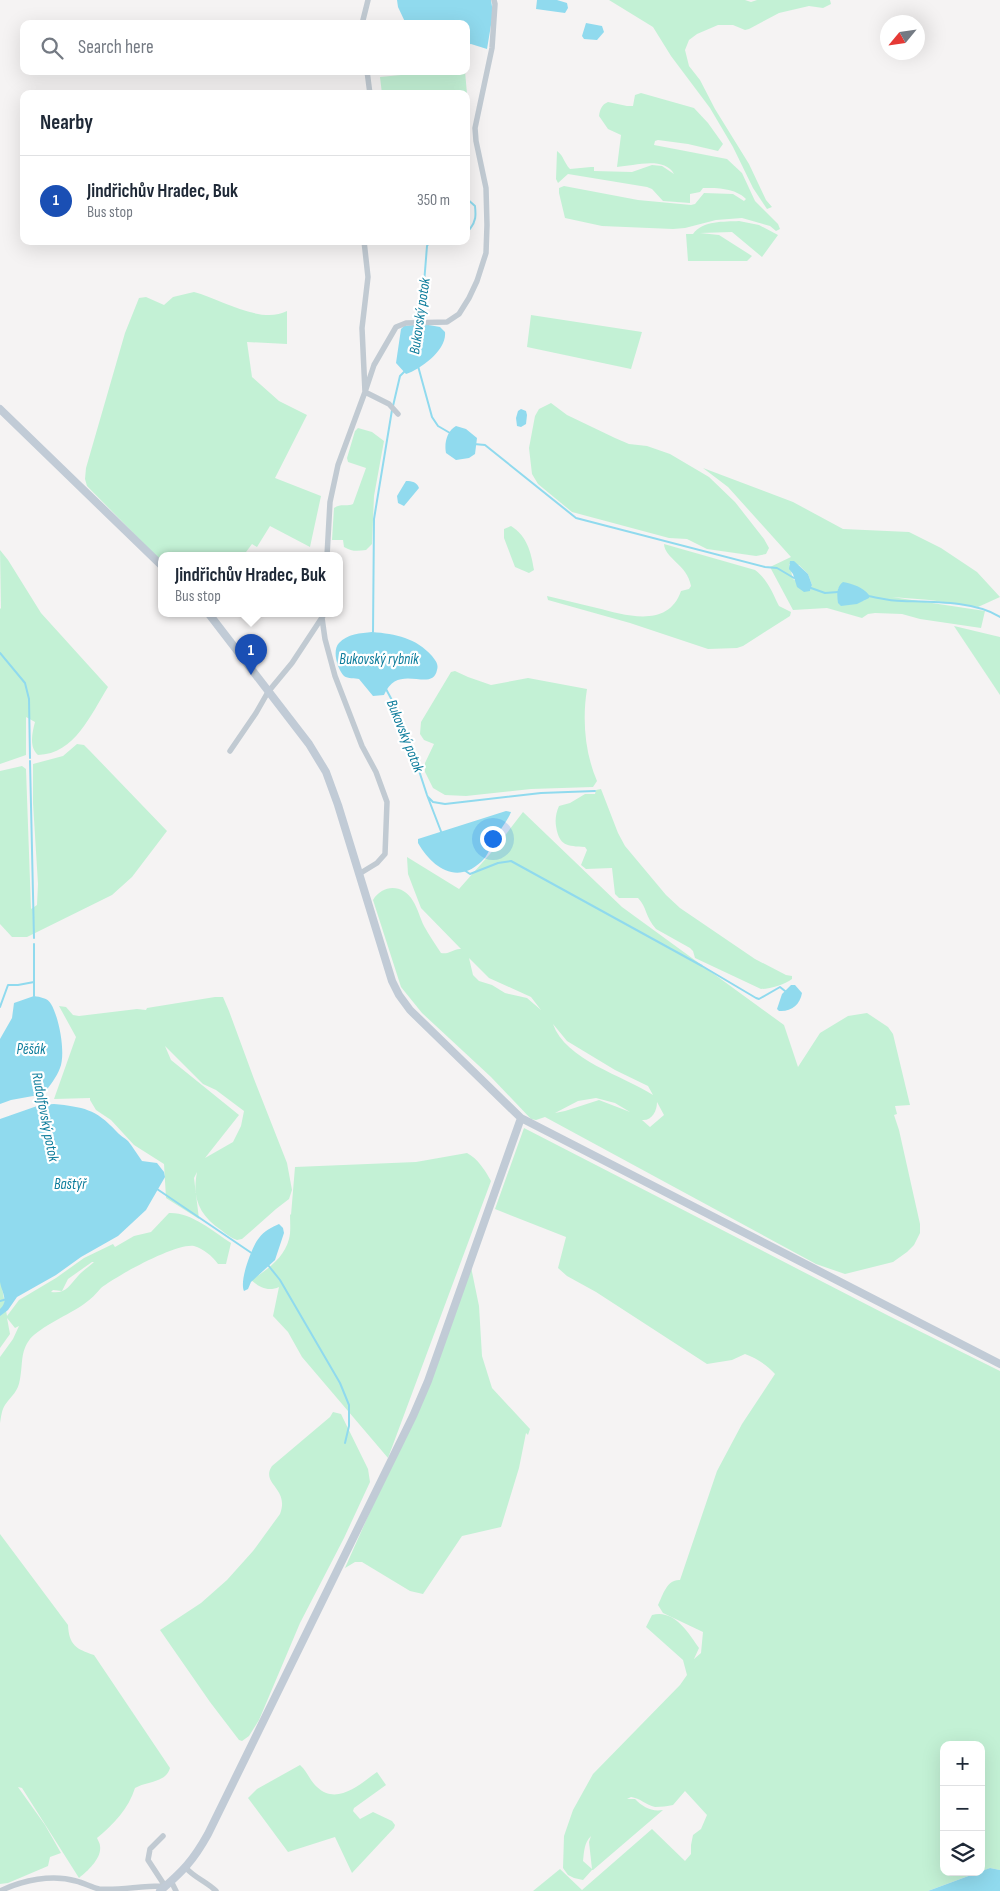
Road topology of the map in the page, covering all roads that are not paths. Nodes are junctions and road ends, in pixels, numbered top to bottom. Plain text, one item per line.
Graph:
1 (368, 0) edge
2 (494, 0) edge
3 (363, 20) edge
4 (368, 75) edge
5 (369, 90) edge
6 (364, 245) edge
7 (365, 392) junction
8 (0, 409) edge
9 (396, 413) dead end
10 (327, 552) edge
11 (158, 562) edge
12 (211, 617) edge
13 (322, 617) edge
14 (323, 617) edge
15 (268, 692) junction
16 (230, 751) dead end
17 (358, 874) junction
18 (521, 1118) junction
19 (1000, 1364) edge
20 (163, 1836) dead end
21 (186, 1868) junction
22 (165, 1886) edge
23 (0, 1891) edge
24 (176, 1891) edge
25 (216, 1891) edge

1 - 3 street
2 - 7 street
4 - 5 street
6 - 7 street
7 - 9 street
7 - 10 street
8 - 11 street
12 - 15 street
13 - 15 street
14 - 17 street
15 - 16 street
15 - 17 street
17 - 18 street
18 - 19 street
18 - 21 street
20 - 22 street
21 - 22 street
21 - 25 street
22 - 23 street
22 - 24 street

